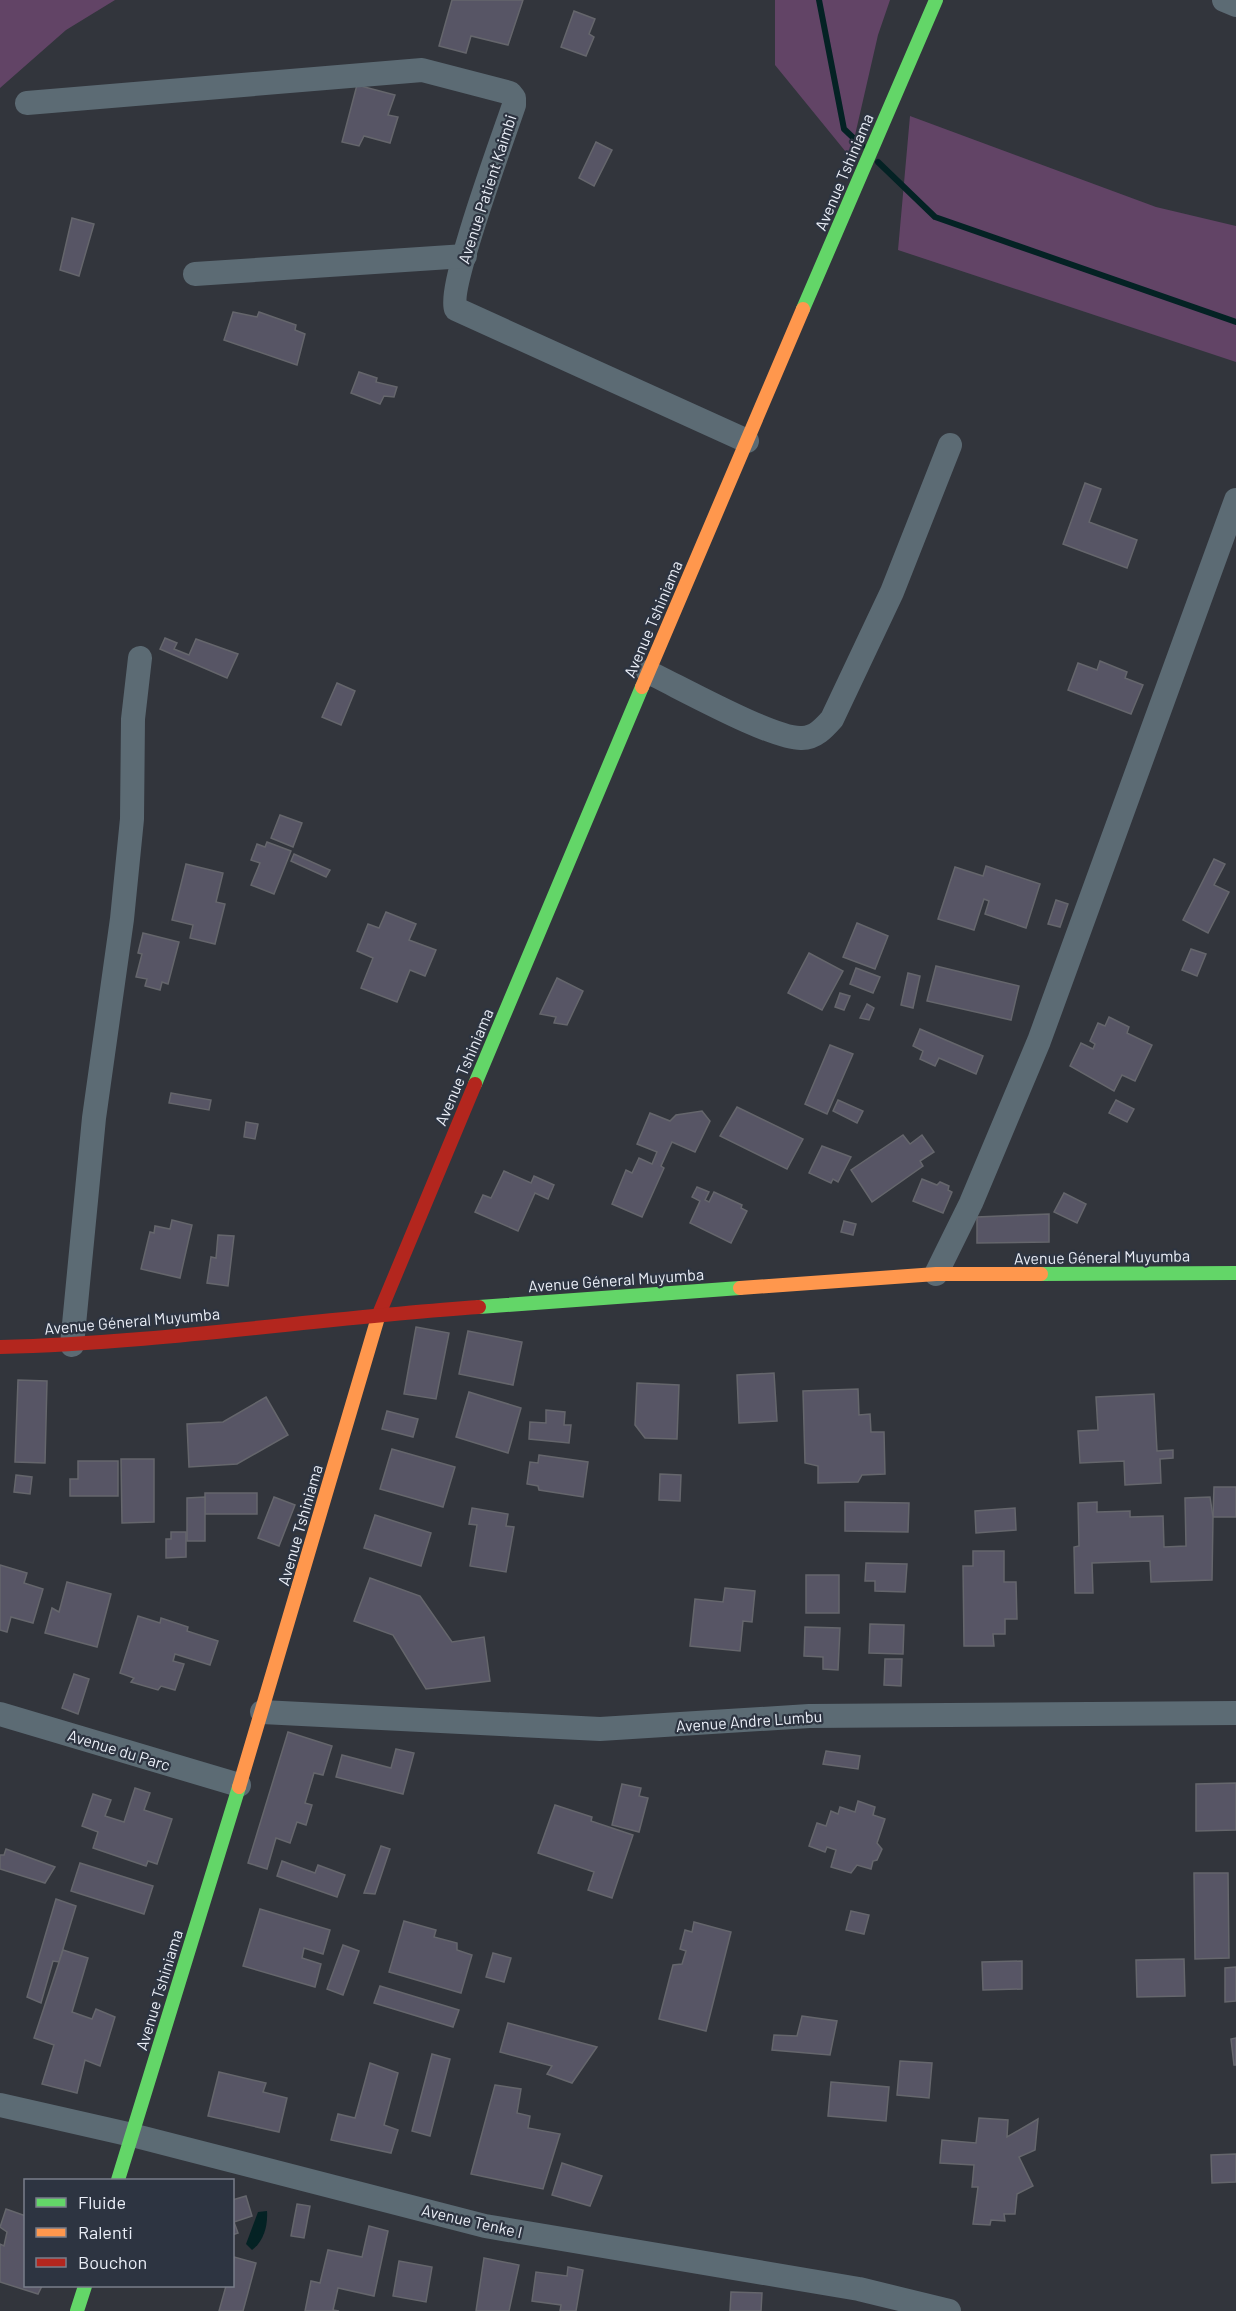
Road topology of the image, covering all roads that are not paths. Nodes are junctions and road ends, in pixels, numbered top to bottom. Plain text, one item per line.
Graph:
1 (936, 0) edge
2 (1224, 0) edge
3 (1236, 4) edge
4 (27, 103) dead end
5 (465, 256) junction
6 (195, 274) dead end
7 (747, 441) junction
8 (950, 445) dead end
9 (1236, 500) edge
10 (140, 658) dead end
11 (648, 672) junction
12 (1236, 1273) edge
13 (936, 1274) junction
14 (379, 1314) junction
15 (72, 1345) junction
16 (0, 1347) edge
17 (262, 1712) junction
18 (1236, 1713) edge
19 (0, 1714) edge
20 (239, 1785) junction
21 (0, 2105) edge
22 (132, 2135) junction
23 (119, 2179) edge
24 (85, 2287) edge
25 (77, 2311) edge
26 (948, 2311) edge

1 - 7 street, Avenue Tshiniama
2 - 3 street
4 - 5 street, Avenue Patient Kaimbi
5 - 6 street
5 - 7 street, Avenue Patient Kaimbi
7 - 11 street, Avenue Tshiniama
8 - 11 street
9 - 13 street
10 - 15 street
11 - 14 street, Avenue Tshiniama
12 - 13 street, Avenue Géneral Muyumba
13 - 14 street, Avenue Géneral Muyumba
14 - 15 street, Avenue Géneral Muyumba
14 - 17 street, Avenue Tshiniama
15 - 16 street, Avenue Géneral Muyumba
17 - 18 street, Avenue Andre Lumbu
17 - 20 street, Avenue Tshiniama
19 - 20 street, Avenue du Parc
20 - 22 street, Avenue Tshiniama
21 - 22 street, Avenue Tenke I
22 - 23 street, Avenue Tshiniama
22 - 26 street, Avenue Tenke I
24 - 25 street

